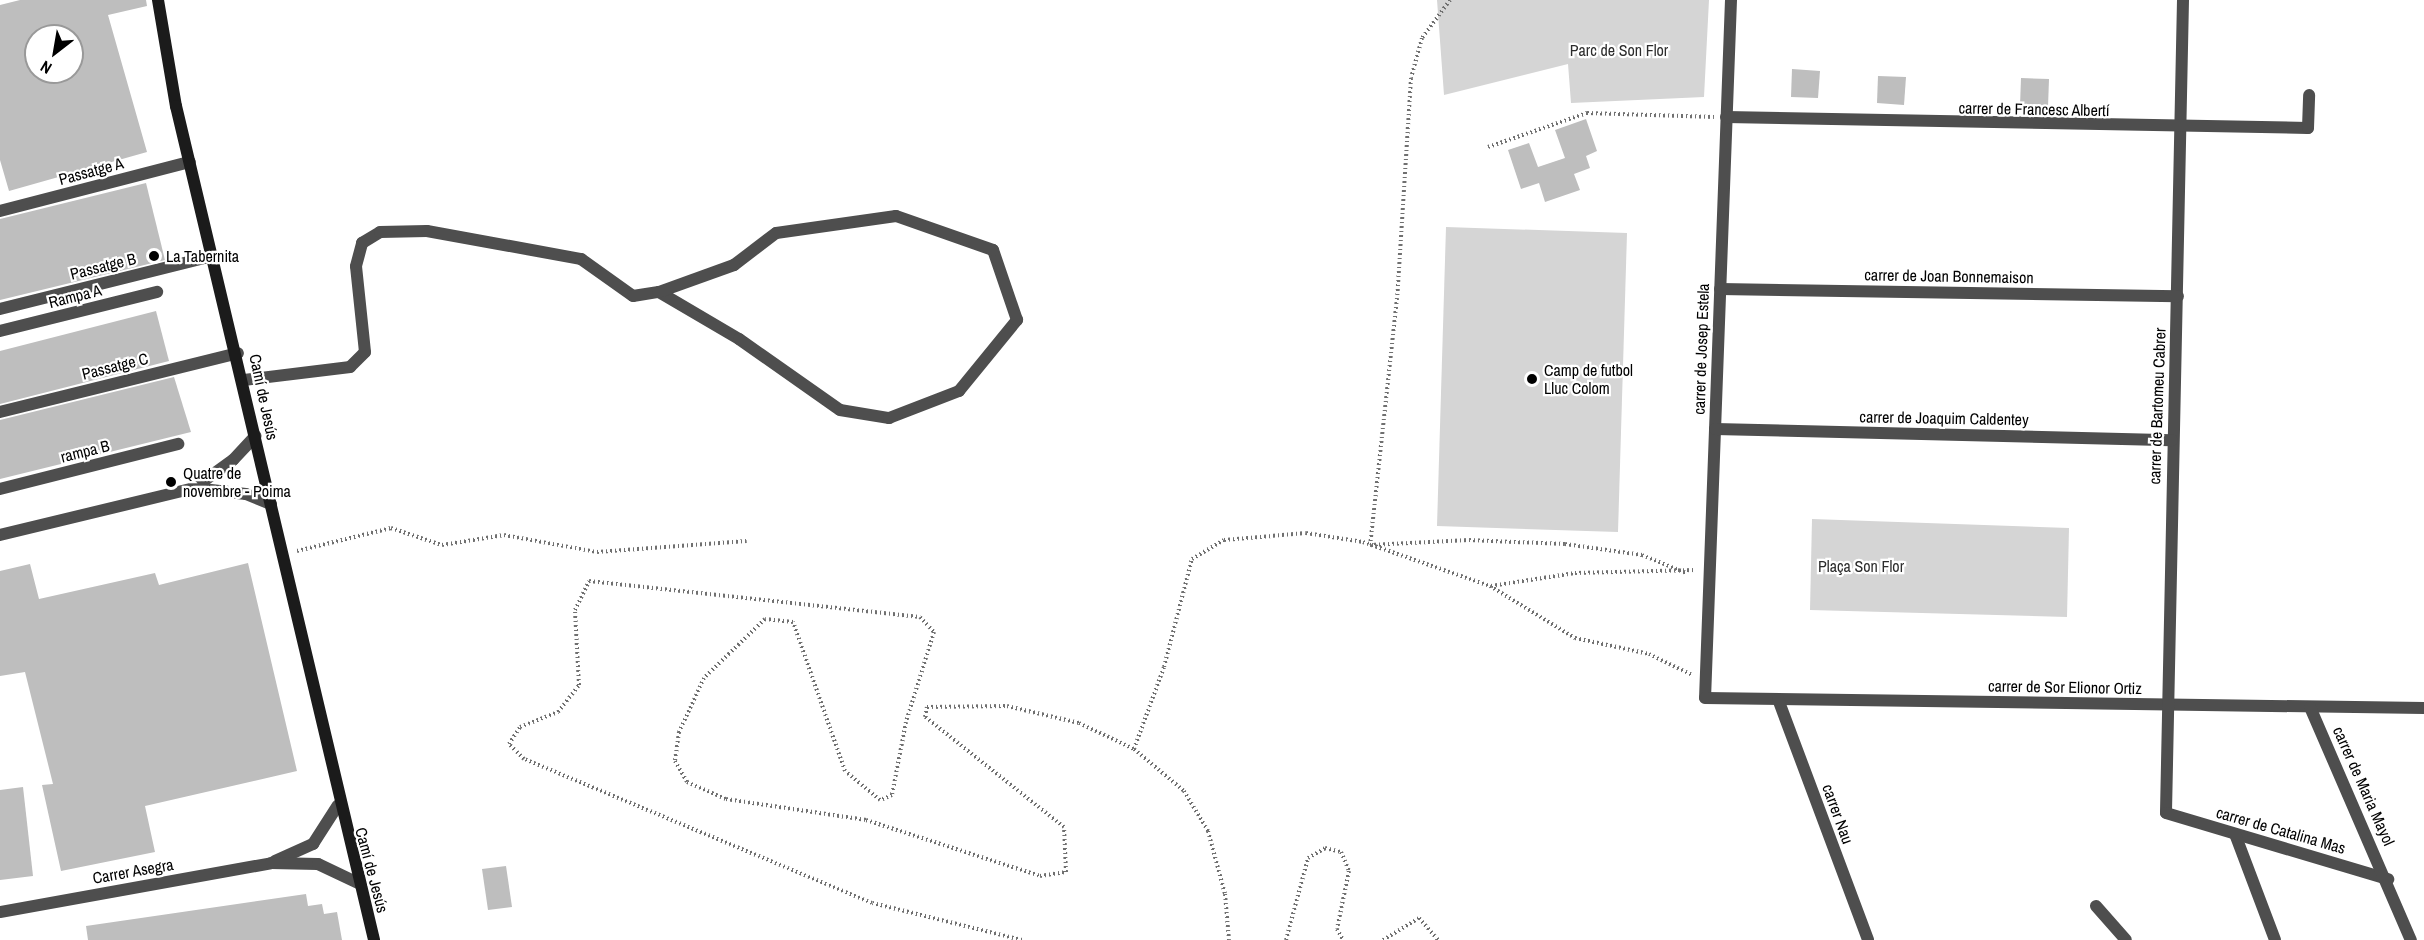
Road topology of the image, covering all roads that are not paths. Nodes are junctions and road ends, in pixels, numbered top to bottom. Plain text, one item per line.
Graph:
1 (158, 0) edge
2 (1731, 0) edge
3 (2183, 0) edge
4 (2309, 95) dead end
5 (1726, 117) junction
6 (2181, 129) junction
7 (190, 162) junction
8 (0, 211) edge
9 (213, 256) junction
10 (1720, 289) junction
11 (157, 292) dead end
12 (659, 292) junction
13 (2178, 297) junction
14 (0, 309) edge
15 (0, 331) edge
16 (238, 353) junction
17 (244, 380) junction
18 (0, 412) edge
19 (1715, 429) junction
20 (255, 436) junction
21 (2172, 440) junction
22 (178, 444) dead end
23 (194, 488) junction
24 (0, 489) edge
25 (271, 504) junction
26 (0, 535) edge
27 (1705, 698) joint
28 (1778, 699) junction
29 (2165, 704) junction
30 (2310, 706) junction
31 (2424, 708) edge
32 (338, 805) junction
33 (2166, 813) joint
34 (2235, 834) junction
35 (271, 863) junction
36 (2388, 879) junction
37 (358, 883) junction
38 (2096, 906) dead end
39 (0, 912) edge
40 (374, 940) edge
41 (1868, 940) edge
42 (2126, 940) edge
43 (2275, 940) edge
44 (2411, 940) edge

1 - 7 street, Camí de Jesús
2 - 5 street, carrer de Josep Estela
3 - 6 street, carrer de Bartomeu Cabrer
4 - 6 street, carrer de Francesc Albertí
5 - 6 street, carrer de Francesc Albertí
5 - 10 street, carrer de Josep Estela
6 - 13 street, carrer de Bartomeu Cabrer
7 - 8 street, Passatge A
7 - 9 street, Camí de Jesús
9 - 14 street, Passatge B
9 - 16 street, Camí de Jesús
10 - 13 street, carrer de Joan Bonnemaison
10 - 19 street, carrer de Josep Estela
11 - 15 street, Rampa A
12 - 12 street
12 - 17 street
13 - 21 street, carrer de Bartomeu Cabrer
16 - 17 street, Camí de Jesús
16 - 18 street, Passatge C
17 - 20 street, Camí de Jesús
19 - 21 street, carrer de Joaquim Caldentey
19 - 27 street, carrer de Josep Estela
20 - 23 street
20 - 25 street, Camí de Jesús
21 - 29 street, carrer de Bartomeu Cabrer
22 - 24 street, rampa B
23 - 25 street
23 - 26 street
25 - 32 street, Camí de Jesús
27 - 28 street, carrer de Sor Elionor Ortiz
28 - 29 street, carrer de Sor Elionor Ortiz
28 - 41 street, carrer Nau
29 - 30 street, carrer de Sor Elionor Ortiz
29 - 33 street, carrer de Bartomeu Cabrer
30 - 31 street, carrer de Sor Elionor Ortiz
30 - 36 street, carrer de Maria Mayol
32 - 35 street
32 - 37 street, Camí de Jesús
33 - 34 street, carrer de Catalina Mas
34 - 36 street, carrer de Catalina Mas
34 - 43 street
35 - 37 street
35 - 39 street, Carrer Asegra
36 - 44 street, carrer de Maria Mayol
37 - 40 street, Camí de Jesús
38 - 42 street

